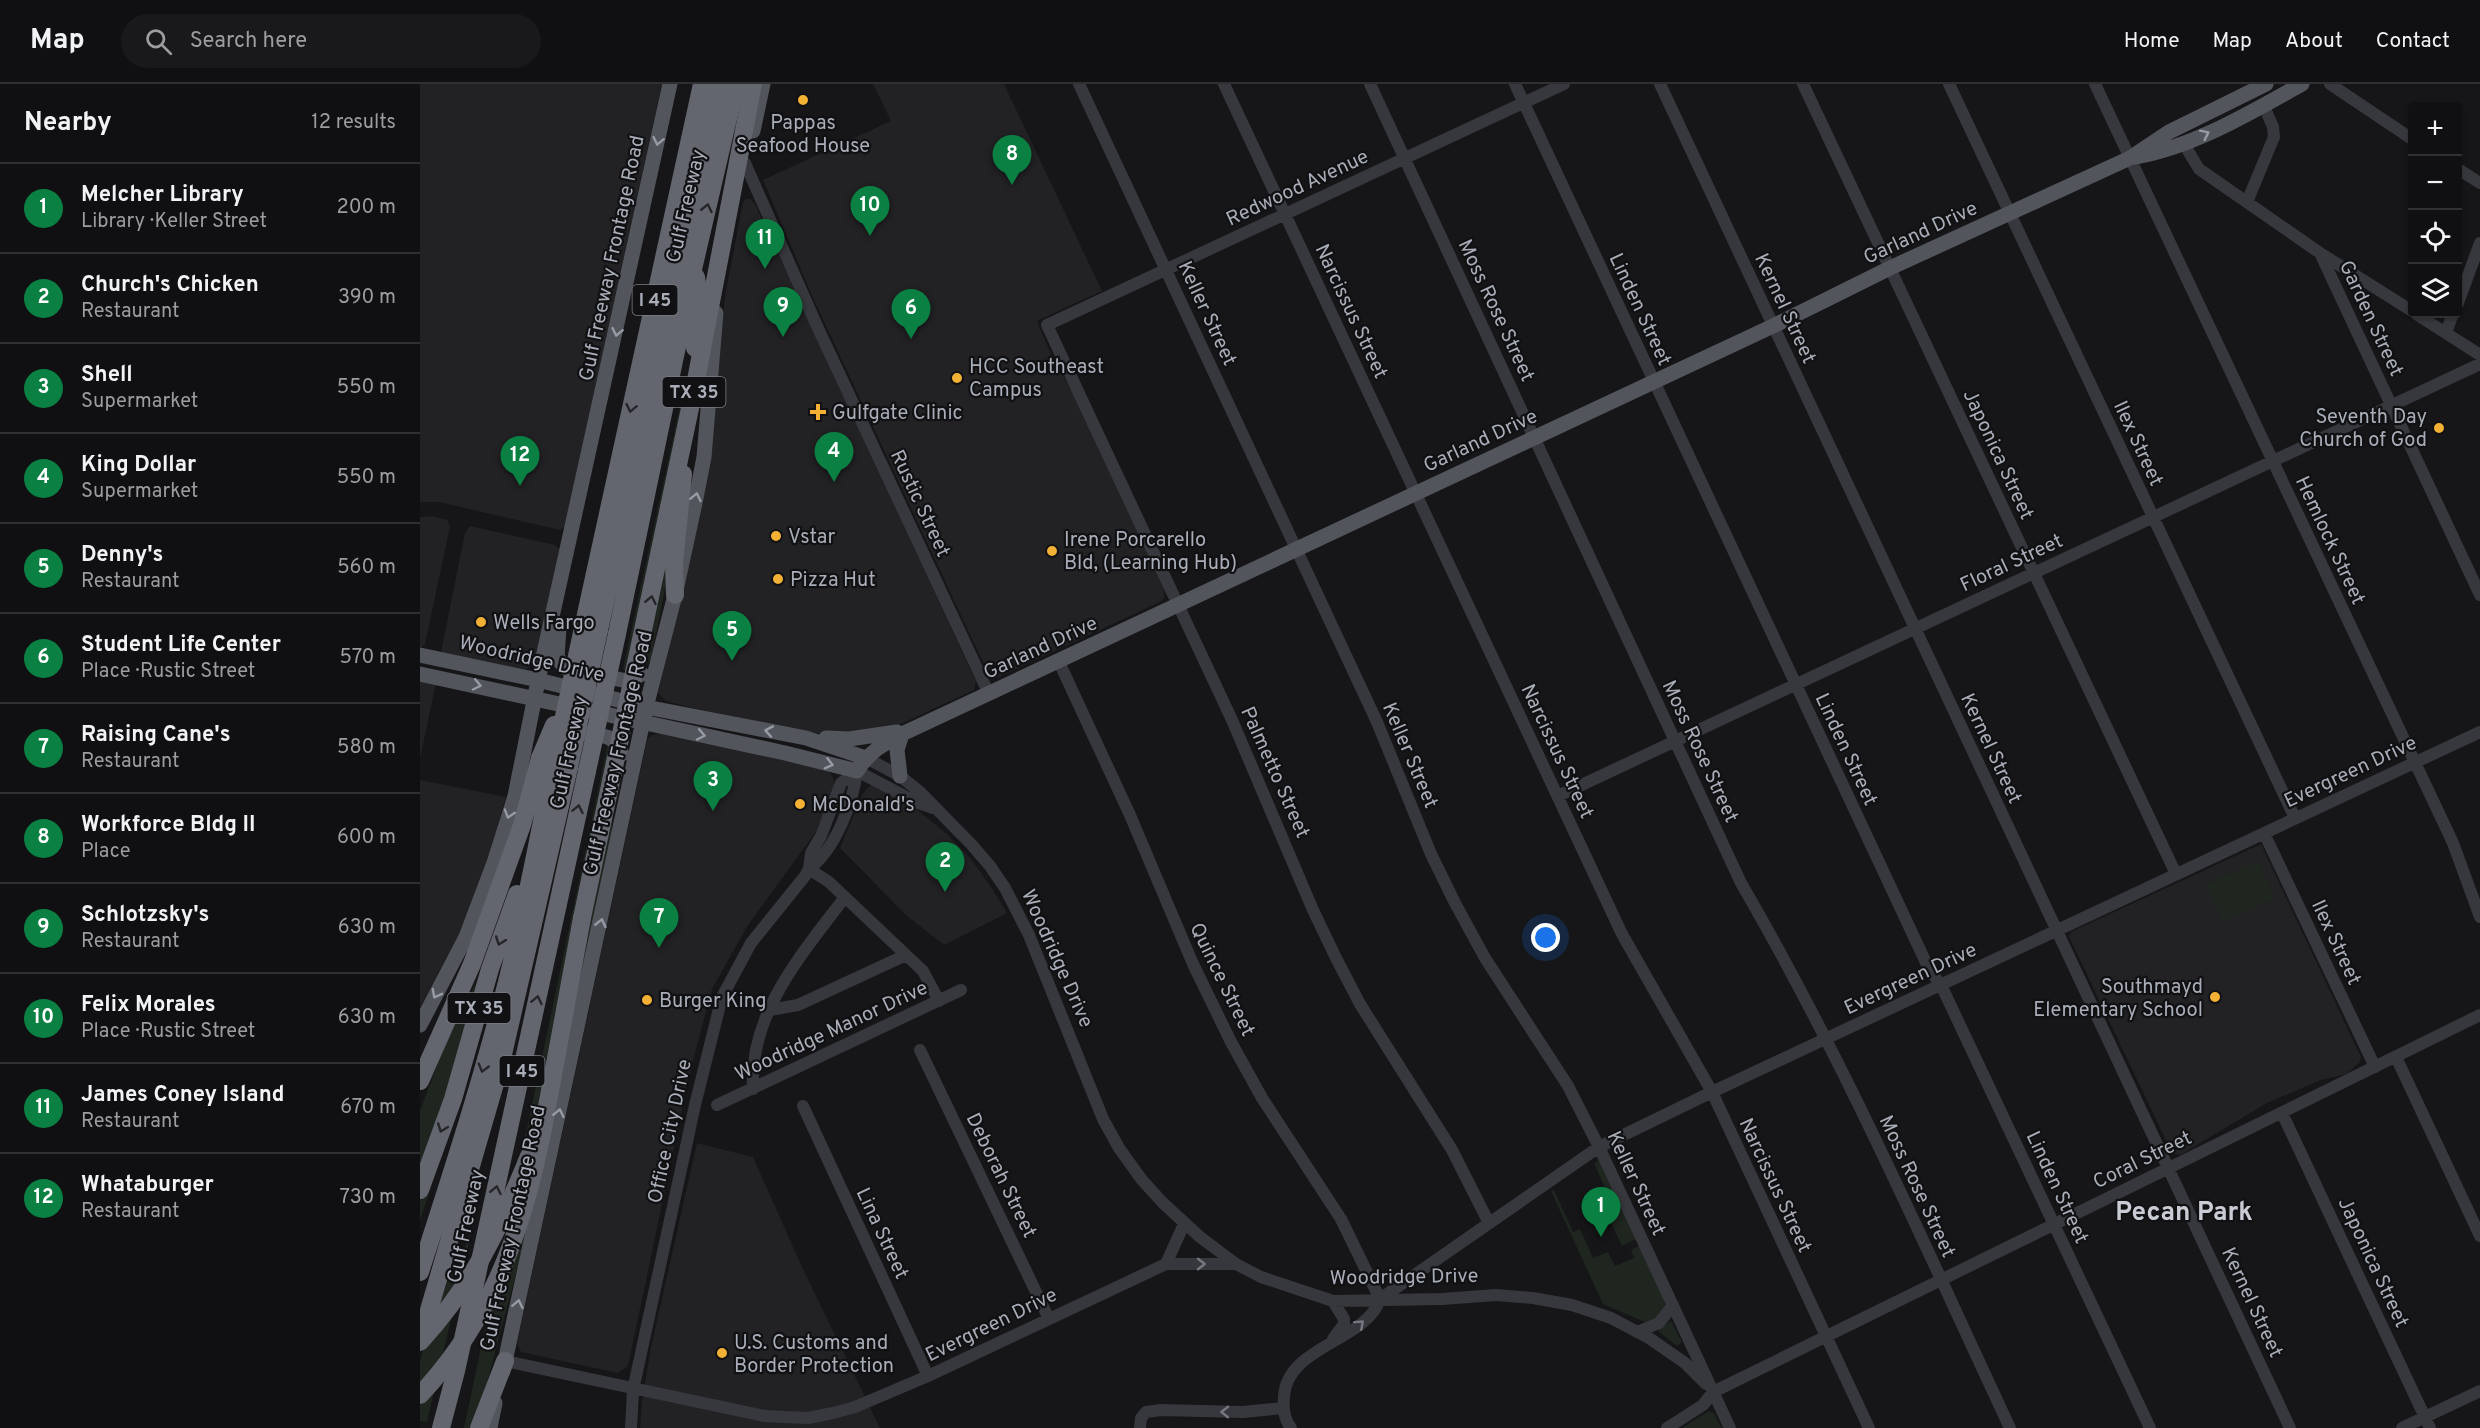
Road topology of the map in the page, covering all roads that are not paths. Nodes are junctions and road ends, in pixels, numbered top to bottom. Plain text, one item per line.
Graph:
1 (670, 84) edge
2 (702, 84) edge
3 (718, 84) edge
4 (736, 84) edge
5 (753, 84) edge
6 (763, 84) edge
7 (1079, 84) edge
8 (1224, 84) edge
9 (1370, 84) edge
10 (1515, 84) edge
11 (1564, 84) edge
12 (1660, 84) edge
13 (1803, 84) edge
14 (1949, 84) edge
15 (2095, 84) edge
16 (2266, 84) edge
17 (2302, 84) edge
18 (2330, 84) edge
19 (1523, 102) junction
20 (2264, 105) junction
21 (2408, 136) edge
22 (2184, 144) junction
23 (1405, 158) junction
24 (2130, 158) junction
25 (745, 163) junction
26 (2462, 171) edge
27 (2480, 183) edge
28 (2247, 202) junction
29 (1285, 214) junction
30 (2010, 214) junction
31 (2480, 243) edge
32 (2320, 253) junction
33 (694, 266) junction
34 (1890, 268) junction
35 (1166, 269) junction
36 (2462, 290) edge
37 (2408, 308) edge
38 (2423, 318) edge
39 (2452, 318) edge
40 (1047, 325) joint
41 (1773, 326) junction
42 (2446, 332) junction
43 (2480, 355) edge
44 (2480, 364) edge
45 (1653, 382) junction
46 (2391, 405) junction
47 (1535, 436) junction
48 (2272, 461) junction
49 (1415, 494) junction
50 (2153, 518) junction
51 (569, 549) junction
52 (1297, 549) junction
53 (2033, 572) junction
54 (675, 595) junction
55 (2480, 595) edge
56 (1177, 604) junction
57 (1915, 629) junction
58 (600, 631) junction
59 (663, 638) junction
60 (420, 655) edge
61 (1059, 662) junction
62 (420, 674) edge
63 (538, 680) junction
64 (1795, 685) junction
65 (989, 694) junction
66 (535, 697) junction
67 (646, 707) junction
68 (644, 723) junction
69 (907, 732) junction
70 (2480, 732) edge
71 (807, 738) junction
72 (1675, 742) junction
73 (2414, 762) junction
74 (554, 763) junction
75 (861, 765) junction
76 (900, 776) junction
77 (1558, 796) junction
78 (934, 809) junction
79 (2295, 818) junction
80 (621, 823) junction
81 (541, 827) junction
82 (2264, 833) junction
83 (809, 869) junction
84 (2176, 874) junction
85 (845, 897) junction
86 (2480, 917) edge
87 (2057, 931) junction
88 (906, 955) junction
89 (1941, 985) junction
90 (962, 990) dead end
91 (939, 1001) junction
92 (770, 1010) junction
93 (2480, 1015) edge
94 (420, 1025) edge
95 (1827, 1038) junction
96 (920, 1050) dead end
97 (2396, 1057) junction
98 (2375, 1067) junction
99 (420, 1081) edge
100 (753, 1089) junction
101 (1712, 1092) junction
102 (717, 1105) dead end
103 (803, 1106) dead end
104 (547, 1107) junction
105 (2282, 1113) junction
106 (1599, 1147) junction
107 (2168, 1168) junction
108 (420, 1190) edge
109 (1490, 1223) junction
110 (1184, 1224) junction
111 (2055, 1224) junction
112 (2480, 1236) edge
113 (1166, 1264) junction
114 (1236, 1264) junction
115 (420, 1272) edge
116 (1941, 1280) junction
117 (1380, 1299) junction
118 (1333, 1301) junction
119 (1673, 1305) junction
120 (1048, 1317) junction
121 (1637, 1332) junction
122 (1826, 1336) junction
123 (1332, 1340) junction
124 (420, 1342) edge
125 (505, 1361) junction
126 (456, 1371) junction
127 (927, 1376) junction
128 (633, 1390) junction
129 (2480, 1391) edge
130 (1713, 1392) junction
131 (420, 1395) edge
132 (1283, 1408) junction
133 (2427, 1423) edge
134 (441, 1428) edge
135 (449, 1428) edge
136 (479, 1428) edge
137 (490, 1428) edge
138 (631, 1428) edge
139 (1140, 1428) edge
140 (1291, 1428) edge
141 (1667, 1428) edge
142 (1730, 1428) edge
143 (1869, 1428) edge
144 (2010, 1428) edge
145 (2150, 1428) edge
146 (2290, 1428) edge
147 (2402, 1428) edge

1 -> 51 main road, Gulf Freeway Frontage Road
2 -> 58 highway, Gulf Freeway / I 45
3 - 58 highway, Gulf Freeway / I 45
33 -> 4 highway, Gulf Freeway / I 45
104 -> 5 highway, TX 35, bridge
6 - 25 main road, Gulf Freeway Frontage Road
7 - 35 street, Keller Street
8 - 29 street, Narcissus Street
9 - 23 street, Moss Rose Street
10 - 19 street, Linden Street
11 - 19 street, Redwood Avenue
12 - 41 street, Kernel Street
13 - 34 street, Japonica Street
14 - 30 street, Ilex Street
15 - 24 street, Hemlock Street
16 - 24 main road, Garland Drive
17 - 20 main road, Garland Drive
18 - 21 street
19 - 23 street, Redwood Avenue
19 - 45 street, Linden Street
22 -> 20 main road, Garland Drive
20 - 28 street
22 - 24 main road, Garland Drive
22 - 28 street
23 - 29 street, Redwood Avenue
23 - 47 street, Moss Rose Street
24 - 30 main road, Garland Drive
24 - 48 street, Hemlock Street
54 -> 25 main road, Gulf Freeway Frontage Road
25 - 65 street, Rustic Street
26 - 27 street
28 - 32 street
29 - 35 street, Redwood Avenue
29 - 49 street, Narcissus Street
30 - 34 main road, Garland Drive
30 - 50 street, Ilex Street
31 - 36 street
32 - 37 street
32 - 46 street, Garden Street
33 - 54 highway
33 - 58 highway, Gulf Freeway / I 45
34 - 41 main road, Garland Drive
34 - 53 street, Japonica Street
35 - 40 street, Redwood Avenue
35 - 52 street, Keller Street
38 - 42 street
39 - 42 street
40 - 56 street, Palmetto Street
41 - 45 main road, Garland Drive
41 - 57 street, Kernel Street
42 - 43 street
44 - 46 street, Floral Street
45 - 47 main road, Garland Drive
45 - 64 street, Linden Street
46 - 48 street, Floral Street
46 - 55 street, Garden Street
47 - 49 main road, Garland Drive
47 - 72 street, Moss Rose Street
48 - 50 street, Floral Street
48 - 73 street, Hemlock Street
49 - 52 main road, Garland Drive
49 - 77 street, Narcissus Street
50 - 53 street, Floral Street
50 - 79 street, Ilex Street
51 - 59 main road
51 - 63 main road, Gulf Freeway Frontage Road
52 - 56 main road, Garland Drive
52 - 106 street, Keller Street
53 - 57 street, Floral Street
53 - 84 street, Japonica Street
54 - 59 main road, Gulf Freeway Frontage Road
56 - 61 main road, Garland Drive
56 - 109 street, Palmetto Street
57 - 64 street, Floral Street
57 - 87 street, Kernel Street
58 - 74 highway, Gulf Freeway / I 45, bridge
58 - 74 highway, Gulf Freeway / I 45, bridge
59 - 67 main road, Gulf Freeway Frontage Road
60 - 63 main road, Woodridge Drive
61 - 65 main road, Garland Drive
61 - 117 street, Quince Street
62 -> 66 main road, Woodridge Drive
63 - 66 main road, Gulf Freeway Frontage Road
63 - 67 main road, Woodridge Drive
64 - 72 street, Floral Street
64 - 89 street, Linden Street
65 - 69 main road, Garland Drive
66 - 68 main road, Woodridge Drive
66 - 74 main road, Gulf Freeway Frontage Road
67 - 68 main road, Gulf Freeway Frontage Road
71 -> 67 main road, Woodridge Drive
68 -> 75 main road, Woodridge Drive
68 - 80 main road, Gulf Freeway Frontage Road
69 - 71 main road
69 - 75 main road, Garland Drive
69 - 76 main road
70 - 73 street, Evergreen Drive
71 - 75 main road, Woodridge Drive
72 - 77 street, Floral Street
72 - 95 street, Moss Rose Street
73 - 79 street, Evergreen Drive
73 - 86 street, Hemlock Street
74 - 80 main road
74 - 81 highway, Gulf Freeway / I 45
74 -> 94 main road, Gulf Freeway Frontage Road
74 - 99 highway, TX 35
74 - 124 highway, Gulf Freeway / I 45
126 -> 74 highway, Gulf Freeway / I 45
75 - 76 street, Woodridge Drive
75 - 78 street, Woodridge Drive
75 - 83 street, Office City Drive
76 - 78 street, Woodridge Drive
77 - 101 street, Narcissus Street
78 - 110 street, Woodridge Drive
79 - 82 street, Evergreen Drive
125 -> 80 main road, Gulf Freeway Frontage Road
81 -> 108 highway, TX 35
81 -> 115 highway, Gulf Freeway / I 45
82 - 84 street, Evergreen Drive
82 - 98 street, Ilex Street
83 - 85 street
83 - 128 street, Office City Drive
84 - 87 street, Evergreen Drive
85 - 88 street
85 - 92 street
87 - 89 street, Evergreen Drive
87 - 107 street, Kernel Street
88 - 91 street
88 - 92 street
89 - 95 street, Evergreen Drive
89 - 111 street, Linden Street
90 - 91 street, Woodridge Manor Drive
91 - 100 street, Woodridge Manor Drive
92 - 100 street
93 - 97 street, Coral Street
95 - 101 street, Evergreen Drive
95 - 116 street, Moss Rose Street
96 - 120 street, Deborah Street
97 - 98 street, Coral Street
97 - 112 street
98 - 105 street, Coral Street
100 - 102 street, Woodridge Manor Drive
101 - 106 street, Evergreen Drive
101 - 122 street, Narcissus Street
103 - 127 street, Lina Street
104 - 124 highway, TX 35, bridge
104 - 131 highway, bridge
105 - 107 street, Coral Street
105 - 133 street, Japonica Street
106 - 109 street, Evergreen Drive
106 - 119 street, Keller Street
107 - 111 street, Coral Street
107 - 146 street, Kernel Street
109 - 117 street, Evergreen Drive
110 - 113 street
110 - 114 street, Woodridge Drive
111 - 116 street, Coral Street
111 - 145 street, Linden Street
113 -> 114 street
113 - 120 street, Evergreen Drive
114 - 118 street, Woodridge Drive
116 - 122 street, Coral Street
116 - 144 street, Moss Rose Street
117 - 118 street, Woodridge Drive
117 - 121 street, Woodridge Drive
123 -> 117 street
118 - 123 street
119 - 121 street
119 - 130 street, Keller Street
120 - 127 street, Evergreen Drive
121 - 130 street, Woodridge Drive
122 - 130 street, Coral Street
122 - 143 street, Narcissus Street
123 - 132 street
125 - 128 street, Evergreen Drive
125 - 136 highway
125 - 137 main road, Gulf Freeway Frontage Road
126 - 134 highway, Gulf Freeway / I 45
126 - 135 highway
127 - 128 street, Evergreen Drive
128 - 138 street, Office City Drive
129 - 133 street
130 - 141 street, Coral Street
130 - 142 street, Keller Street
132 -> 139 street
132 - 140 street
133 - 147 street

